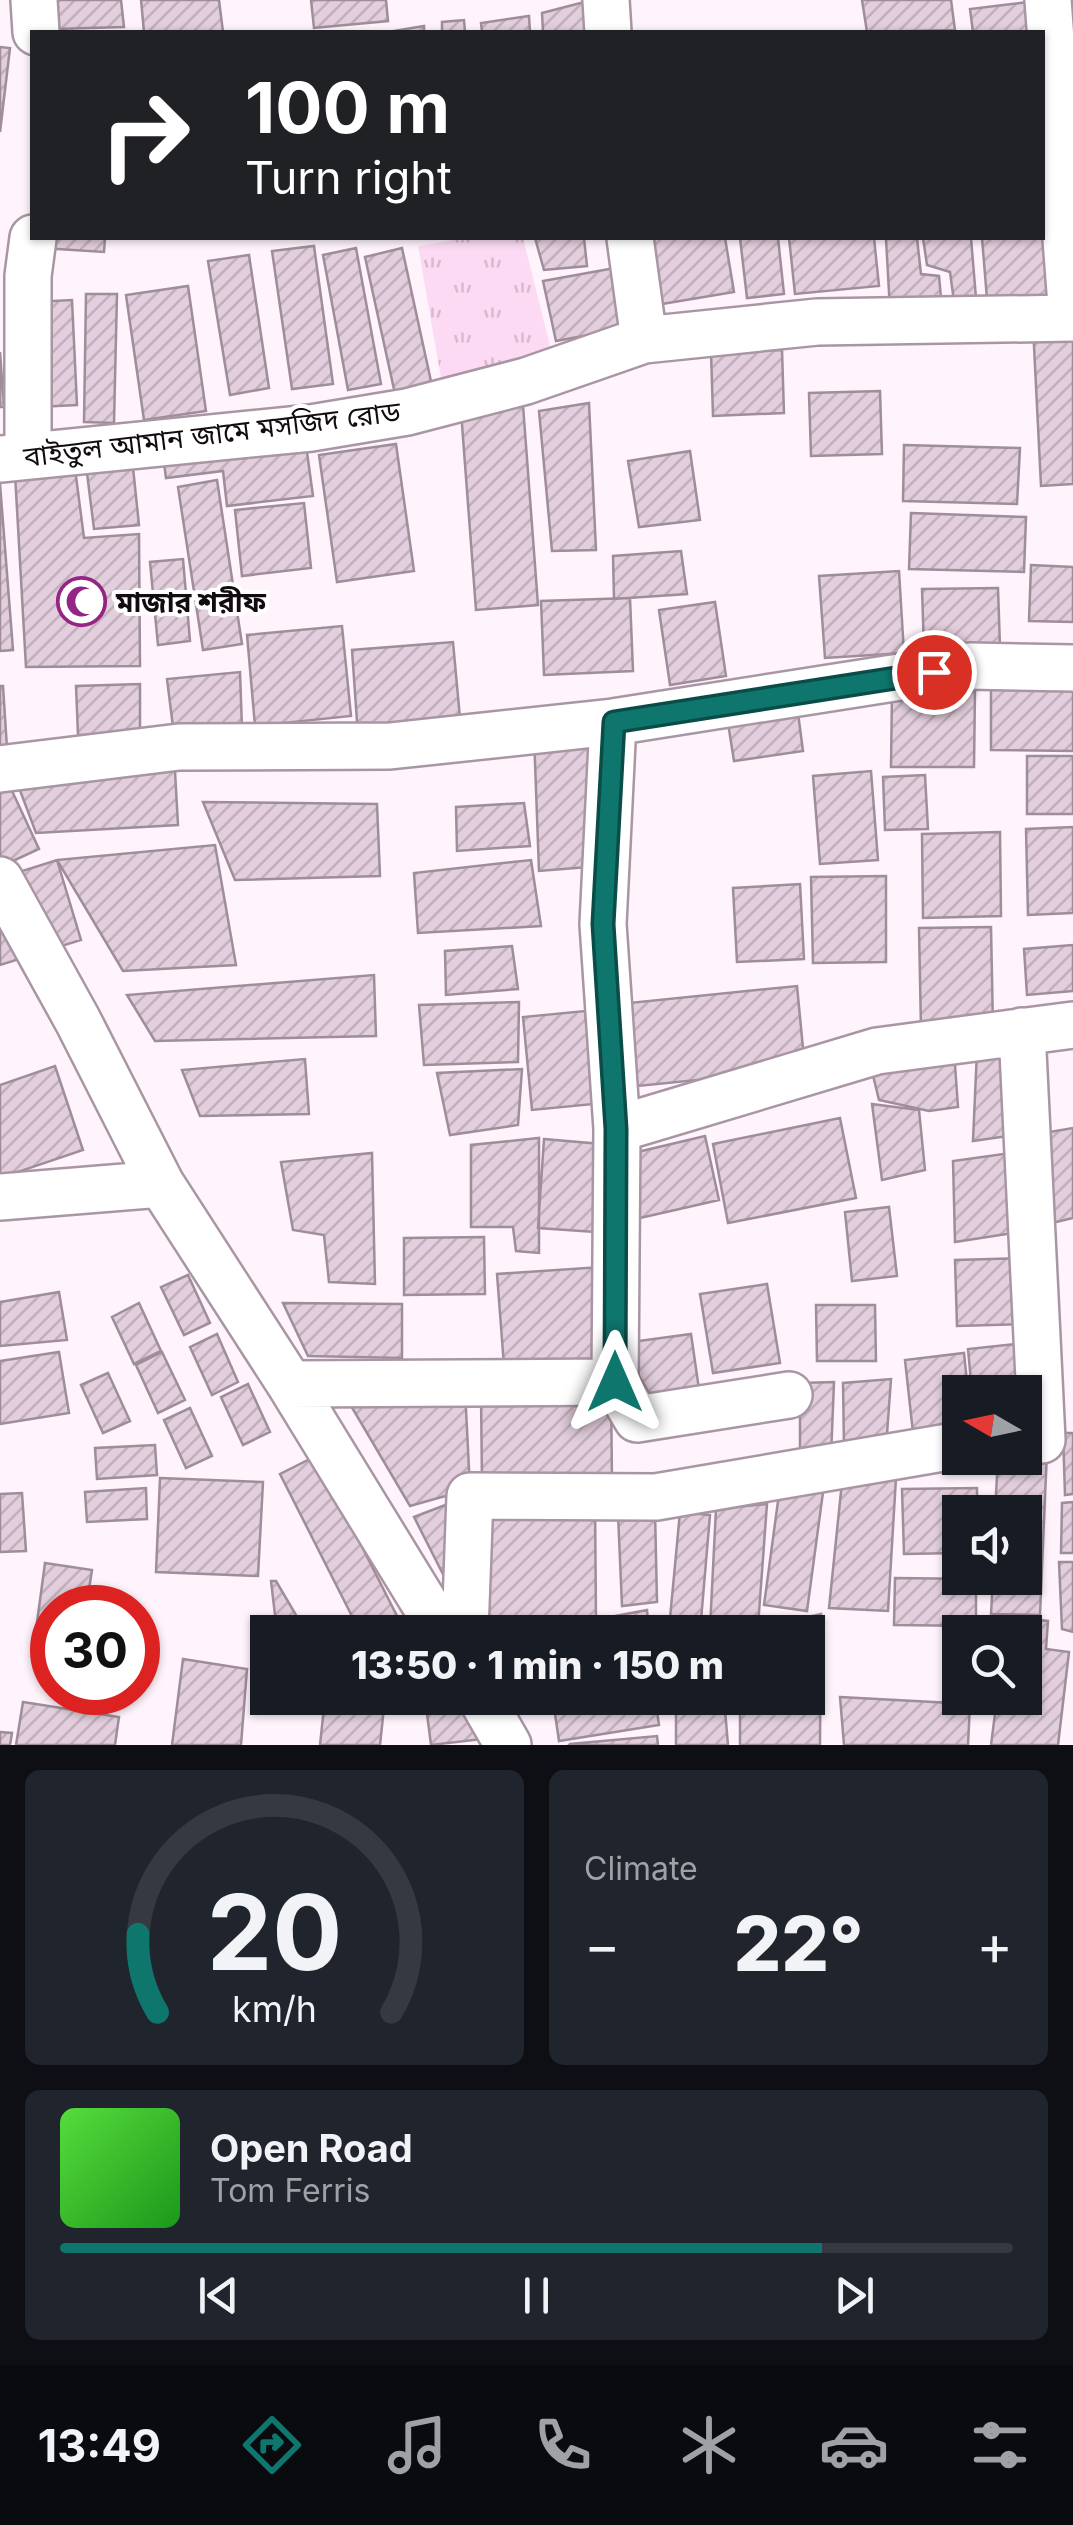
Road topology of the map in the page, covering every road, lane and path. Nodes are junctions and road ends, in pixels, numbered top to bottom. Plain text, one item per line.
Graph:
1 (34, 0) edge
2 (606, 0) edge
3 (1048, 0) edge
4 (36, 30) edge
5 (608, 30) edge
6 (33, 240) edge
7 (630, 240) edge
8 (1072, 318) edge
9 (644, 340) junction
10 (14, 458) edge
11 (1073, 668) edge
12 (614, 722) junction
13 (0, 769) edge
14 (0, 880) edge
15 (1073, 1025) edge
16 (1022, 1031) junction
17 (616, 1129) junction
18 (161, 1184) junction
19 (0, 1198) edge
20 (1039, 1375) edge
21 (615, 1382) junction
22 (290, 1384) junction
23 (789, 1394) dead end
24 (942, 1448) edge
25 (432, 1615) edge
26 (466, 1615) edge
27 (490, 1715) edge
28 (508, 1745) edge

1 - 4 street
2 - 5 street
3 - 8 street
6 - 10 street
7 - 9 street
8 - 9 street, বাইতুল আমান জামে মসজিদ রোড
9 - 10 street, বাইতুল আমান জামে মসজিদ রোড
11 - 12 street
12 - 13 street
12 - 17 street
14 - 18 street
15 - 16 street
16 - 17 street
16 - 20 street
17 - 21 street
18 - 19 street
18 - 22 street
21 - 22 street
21 - 23 street
22 - 25 street
24 - 26 street
27 - 28 street

